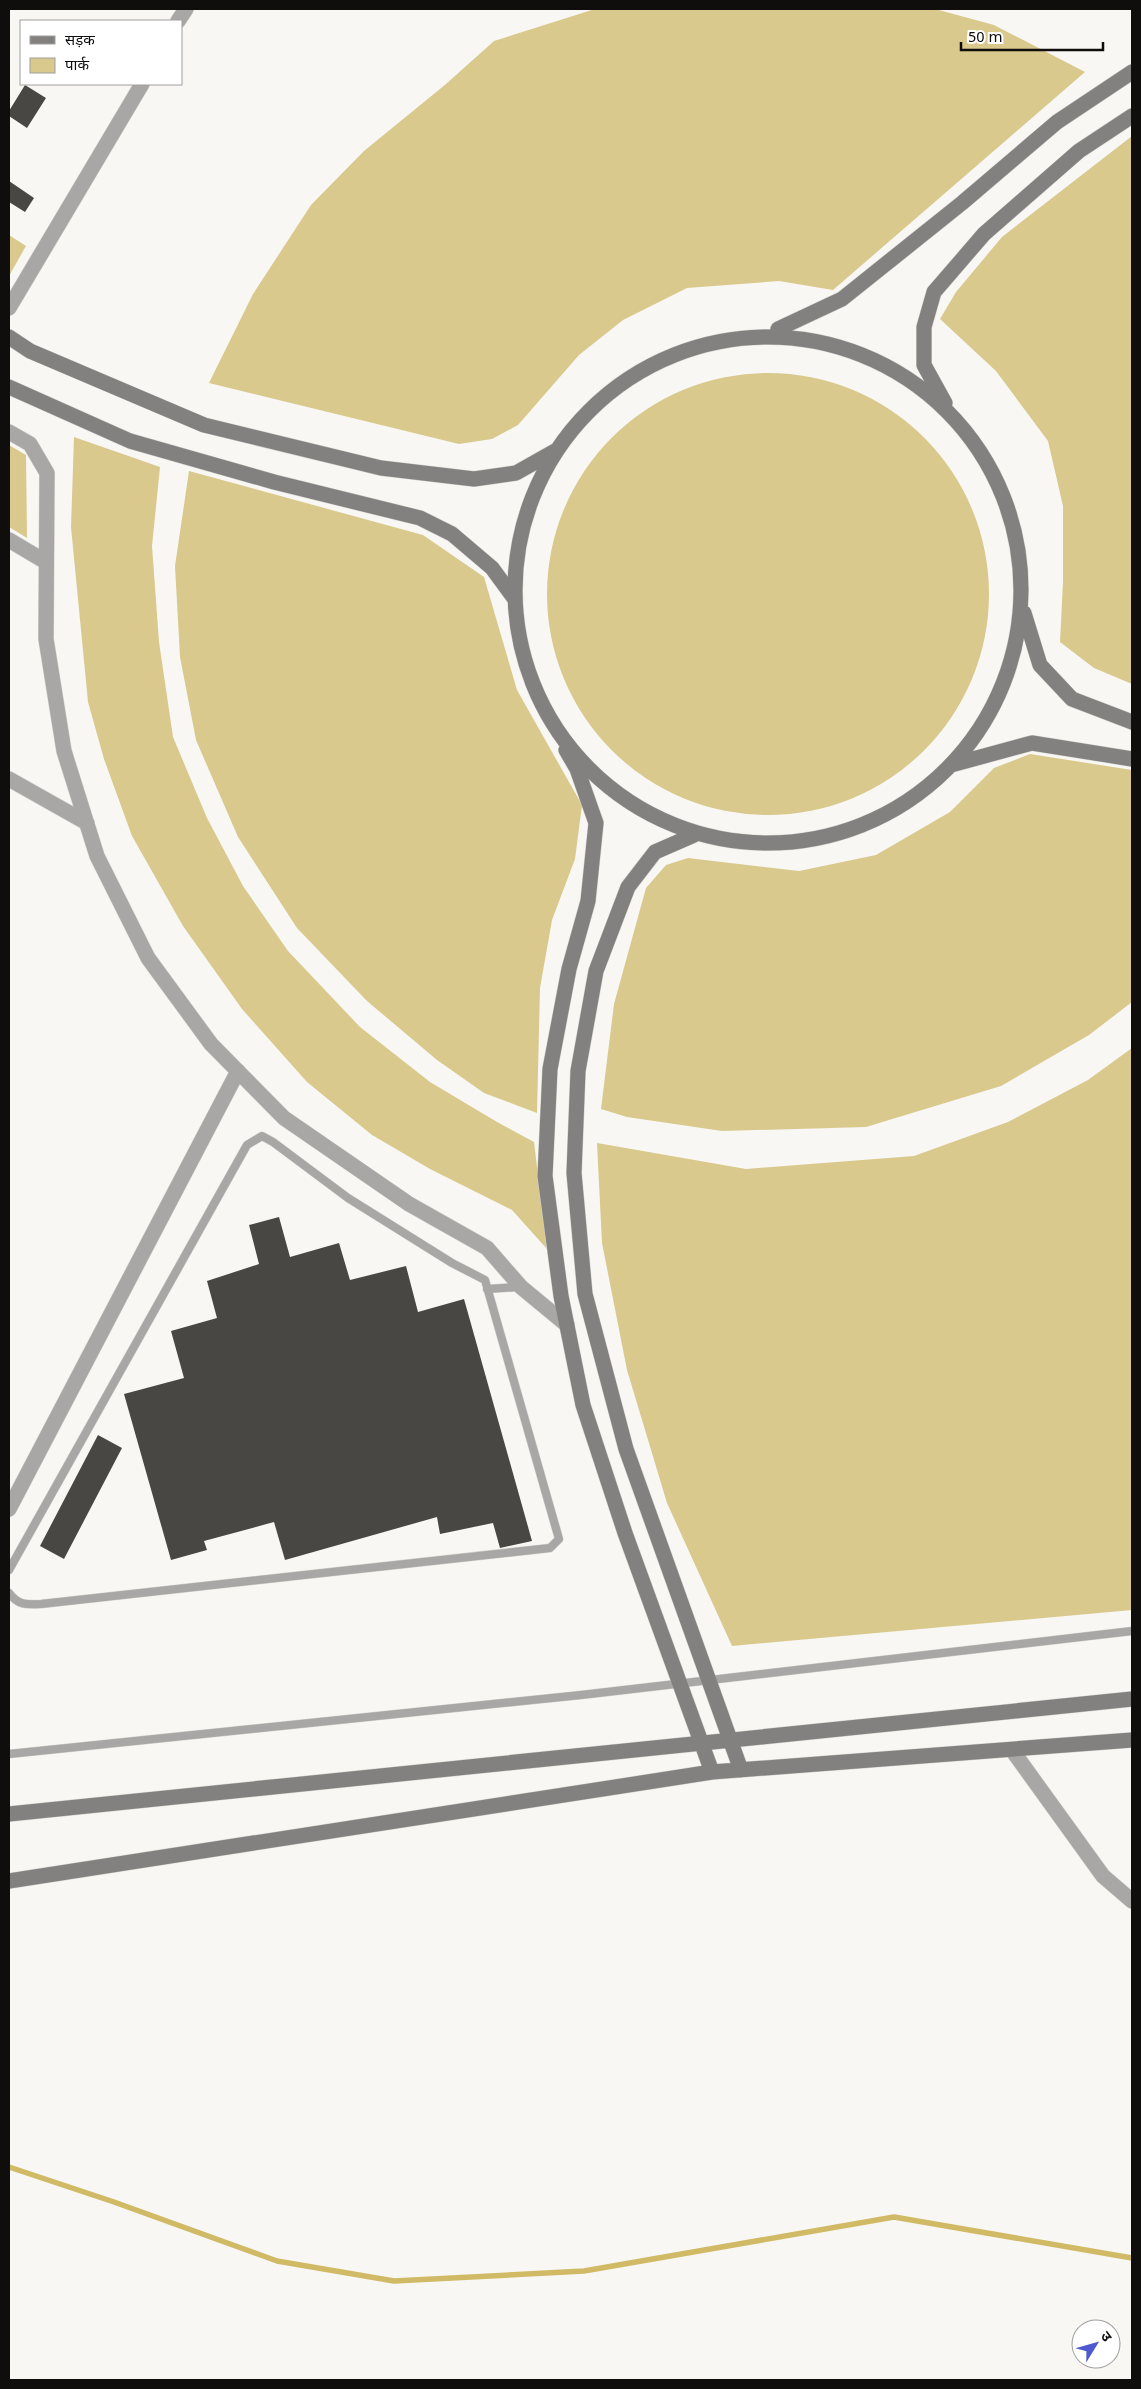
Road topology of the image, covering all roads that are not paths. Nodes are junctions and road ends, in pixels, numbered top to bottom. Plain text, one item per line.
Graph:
1 (186, 9) edge
2 (179, 20) edge
3 (1132, 72) edge
4 (141, 85) edge
5 (1132, 116) edge
6 (14, 290) edge
7 (9, 308) edge
8 (778, 329) junction
9 (9, 337) edge
10 (9, 387) edge
11 (949, 411) junction
12 (9, 432) edge
13 (555, 451) junction
14 (9, 540) edge
15 (46, 562) junction
16 (514, 598) junction
17 (1024, 612) junction
18 (1132, 722) edge
19 (556, 730) junction
20 (1132, 759) edge
21 (951, 765) junction
22 (9, 779) edge
23 (87, 824) junction
24 (694, 835) junction
25 (238, 1071) junction
26 (521, 1287) junction
27 (487, 1289) junction
28 (567, 1325) junction
29 (9, 1509) edge
30 (9, 1570) edge
31 (9, 1593) edge
32 (1132, 1631) edge
33 (708, 1680) junction
34 (680, 1684) junction
35 (1132, 1699) edge
36 (729, 1739) junction
37 (1132, 1740) edge
38 (701, 1742) junction
39 (1012, 1750) junction
40 (9, 1754) edge
41 (740, 1770) junction
42 (712, 1772) junction
43 (9, 1814) edge
44 (9, 1881) edge
45 (1132, 1902) edge

1 - 2 street
3 - 8 street
4 - 6 street
5 - 11 street
6 - 7 street
8 - 11 street
8 - 13 street
9 - 13 street
10 - 16 street
11 - 17 street
12 - 15 street
13 - 16 street
14 - 15 street
15 - 23 street
16 - 19 street
17 - 18 street
17 - 21 street
19 - 24 street
19 - 28 street
20 - 21 street
21 - 24 street
22 - 23 street
23 - 25 street
24 - 33 street
25 - 26 street
25 - 29 street
26 - 27 lane
26 - 28 street
27 - 30 lane
27 - 31 lane
28 - 34 street
32 - 33 lane
33 - 34 lane
33 - 36 street
34 - 38 street
34 - 40 lane
35 - 36 street
36 - 38 street
36 - 41 street
37 - 39 street
38 - 42 street
38 - 43 street
39 - 41 street
39 - 45 street
41 - 42 street
42 - 44 street

